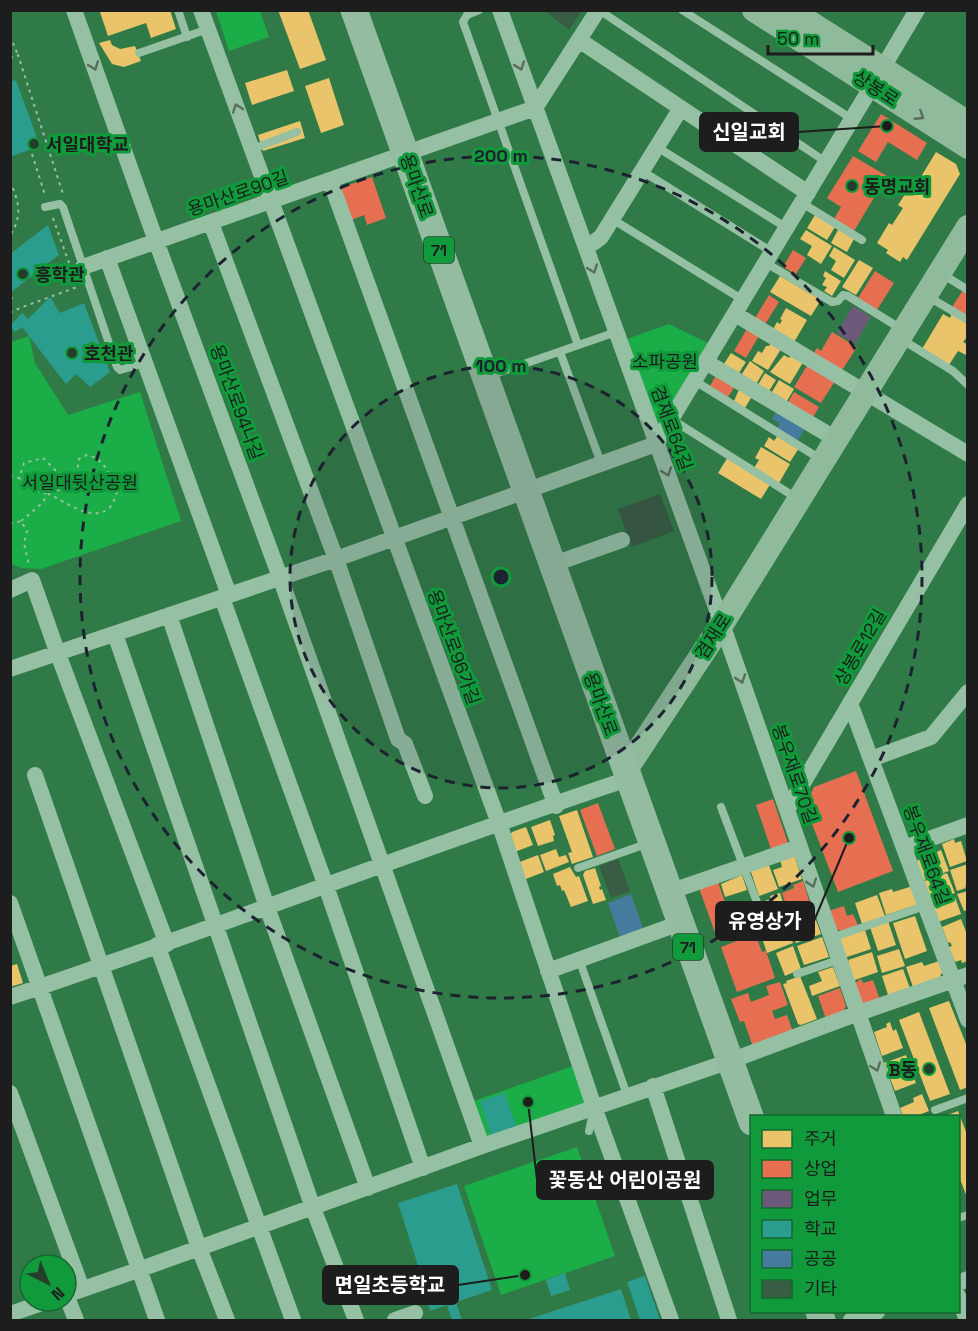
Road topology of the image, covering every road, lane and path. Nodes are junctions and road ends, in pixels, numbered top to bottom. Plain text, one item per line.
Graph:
1 (74, 10) edge
2 (178, 10) edge
3 (201, 10) edge
4 (354, 10) edge
5 (479, 10) edge
6 (501, 10) edge
7 (599, 10) edge
8 (682, 10) edge
9 (754, 10) edge
10 (790, 10) edge
11 (917, 10) edge
12 (208, 29) junction
13 (10, 36) edge
14 (187, 36) junction
15 (579, 40) junction
16 (139, 53) dead end
17 (18, 55) junction
18 (10, 58) edge
19 (877, 77) junction
20 (535, 108) junction
21 (681, 108) junction
22 (852, 119) junction
23 (498, 121) junction
24 (968, 123) edge
25 (297, 132) dead end
26 (657, 147) junction
27 (968, 147) edge
28 (252, 149) junction
29 (405, 153) junction
30 (32, 154) dead end
31 (826, 162) junction
32 (642, 171) junction
33 (330, 180) junction
34 (10, 181) edge
35 (66, 198) dead end
36 (805, 198) junction
37 (271, 202) junction
38 (48, 206) junction
39 (612, 219) junction
40 (211, 223) junction
41 (968, 226) edge
42 (787, 228) junction
43 (10, 236) edge
44 (862, 240) dead end
45 (156, 241) junction
46 (585, 245) junction
47 (107, 258) junction
48 (769, 258) junction
49 (76, 266) junction
50 (939, 272) junction
51 (77, 287) dead end
52 (968, 290) edge
53 (925, 295) junction
54 (739, 307) junction
55 (11, 311) edge
56 (968, 320) edge
57 (616, 332) junction
58 (901, 334) junction
59 (578, 345) junction
60 (560, 352) junction
61 (706, 362) junction
62 (145, 363) junction
63 (485, 378) junction
64 (695, 381) junction
65 (968, 384) edge
66 (866, 391) junction
67 (671, 419) junction
68 (836, 439) junction
69 (656, 444) junction
70 (968, 454) edge
71 (823, 460) junction
72 (601, 463) junction
73 (10, 475) edge
74 (19, 478) junction
75 (525, 490) junction
76 (51, 493) junction
77 (799, 499) junction
78 (968, 504) edge
79 (451, 518) junction
80 (21, 521) junction
81 (10, 524) edge
82 (393, 538) junction
83 (622, 540) dead end
84 (336, 559) junction
85 (551, 565) junction
86 (280, 577) junction
87 (32, 580) junction
88 (10, 590) edge
89 (226, 596) junction
90 (168, 615) junction
91 (722, 624) junction
92 (115, 634) junction
93 (58, 654) junction
94 (10, 669) edge
95 (968, 692) edge
96 (850, 703) junction
97 (871, 759) junction
98 (35, 775) dead end
99 (626, 775) junction
100 (425, 796) dead end
101 (556, 805) junction
102 (721, 807) dead end
103 (787, 810) junction
104 (498, 822) junction
105 (965, 828) edge
106 (650, 842) junction
107 (799, 847) junction
108 (904, 848) junction
109 (384, 865) junction
110 (743, 866) junction
111 (578, 868) dead end
112 (326, 886) junction
113 (669, 892) junction
114 (10, 903) edge
115 (925, 906) junction
116 (267, 907) junction
117 (680, 923) junction
118 (216, 926) junction
119 (766, 926) dead end
120 (831, 938) junction
121 (161, 945) junction
122 (579, 959) junction
123 (838, 960) junction
124 (101, 966) junction
125 (548, 970) junction
126 (797, 974) dead end
127 (960, 978) edge
128 (40, 987) junction
129 (10, 997) edge
130 (856, 1014) junction
131 (968, 1020) edge
132 (730, 1061) junction
133 (653, 1086) junction
134 (10, 1093) edge
135 (627, 1095) junction
136 (968, 1098) edge
137 (594, 1107) junction
138 (935, 1110) dead end
139 (894, 1115) edge
140 (750, 1116) edge
141 (589, 1131) dead end
142 (483, 1146) junction
143 (423, 1168) junction
144 (368, 1188) junction
145 (313, 1208) junction
146 (260, 1227) junction
147 (199, 1248) junction
148 (59, 1253) edge
149 (138, 1270) junction
150 (78, 1291) edge
151 (960, 1301) edge
152 (415, 1313) dead end
153 (871, 1313) edge
154 (157, 1320) edge
155 (226, 1320) edge
156 (293, 1320) edge
157 (356, 1320) edge
158 (395, 1320) edge
159 (671, 1320) edge
160 (729, 1320) edge
161 (851, 1320) edge
162 (967, 1320) edge

1 -> 45 street, 용마산로94나길
2 - 14 lane
3 - 12 street, 용마산로96가길
4 - 29 main road, 용마산로 / 71
5 - 23 lane
6 -> 20 street, 겸재로64길
7 - 15 street
7 - 31 lane
8 - 22 lane
9 - 19 main road, 상봉로
10 - 19 main road, 상봉로
11 - 19 street
12 - 14 lane
28 -> 12 street, 용마산로96가길
13 - 17 path
14 - 16 lane
15 - 20 street
15 - 21 street
17 - 18 path
17 - 35 path
19 - 22 street
19 - 24 main road, 상봉로
19 -> 27 main road, 상봉로
20 - 23 street, 용마산로90길
20 - 46 street, 겸재로64길
21 - 26 street
21 - 36 street
22 - 31 street
23 - 29 street, 용마산로90길
23 - 59 lane
25 - 28 lane
26 - 32 street
26 - 42 lane
28 - 37 street, 용마산로96가길
29 - 33 street, 용마산로90길
29 - 63 main road, 용마산로 / 71
30 - 38 path
31 - 36 street
32 - 39 street
32 - 48 lane
33 - 37 street, 용마산로90길
33 - 79 street
34 - 43 path
36 - 42 street
36 - 44 lane
37 - 40 street, 용마산로90길
37 - 82 street, 용마산로96가길
38 - 49 path
38 - 49 lane
39 - 46 street
39 - 54 lane
40 - 45 street, 용마산로90길
40 - 84 street
41 - 50 main road, 겸재로
42 - 48 street
45 - 47 street, 용마산로90길
45 - 86 street, 용마산로94나길
46 -> 57 street, 겸재로64길
47 - 49 street, 용마산로90길
47 - 62 street
48 - 54 street
48 - 58 lane
49 - 62 lane
50 - 52 lane
50 - 53 main road, 겸재로
51 - 55 path
53 - 56 lane
53 - 58 main road, 겸재로
54 - 61 street
54 - 66 street
57 - 59 lane
57 - 69 street, 겸재로64길
58 - 65 lane
58 - 66 main road, 겸재로
59 - 60 lane
60 - 63 lane
60 - 72 lane
61 - 64 street
61 - 68 street
62 - 89 street
63 - 75 main road, 용마산로 / 71
64 - 67 street
64 - 71 lane
66 - 68 main road, 겸재로
66 - 70 street
67 - 69 street
67 - 77 lane
68 - 71 main road, 겸재로
69 - 72 street
69 -> 91 street, 겸재로64길
71 - 77 main road, 겸재로
72 - 75 street
73 - 74 path
74 - 76 path
74 - 76 path
75 - 79 street
75 - 85 main road, 용마산로 / 71
76 - 76 path
76 - 80 path
77 - 91 main road, 겸재로
78 - 96 street, 상봉로12길
79 - 82 street
79 - 101 street
80 - 81 path
80 - 87 path
82 - 84 street
82 - 104 street, 용마산로96가길
83 - 85 street
84 - 86 street
84 - 100 street
85 - 99 main road, 용마산로 / 71
86 - 89 street
86 - 109 street, 용마산로94나길
87 - 88 street
87 - 93 street
89 - 90 street
89 - 112 street
90 - 92 street
90 - 116 street
91 - 99 main road, 겸재로
91 -> 103 street, 봉우재로70길
92 - 93 street
92 - 118 street
93 - 94 street
93 - 121 street
95 - 97 street
96 - 97 street, 봉우재로64길
96 - 103 street, 상봉로12길
97 - 108 street, 봉우재로64길
98 - 124 street
99 - 101 street
99 - 106 main road, 용마산로 / 71
101 - 104 street
102 - 110 lane
103 - 107 street, 봉우재로70길
104 - 109 street
104 - 125 street, 용마산로96가길
105 - 108 street
106 - 111 lane
106 - 113 main road, 용마산로 / 71
107 - 110 street
107 -> 120 street, 봉우재로70길
108 - 115 street, 봉우재로64길
109 - 112 street
109 - 142 street, 용마산로94나길
110 - 113 street
110 - 119 lane
112 - 116 street
112 - 143 street
113 - 117 main road, 용마산로 / 71
114 - 128 street
115 - 120 lane
115 - 127 street, 봉우재로64길
116 - 118 street
116 - 144 street
117 - 122 street
117 - 132 main road, 용마산로 / 71
118 - 121 street
118 - 145 street
120 - 123 street, 봉우재로70길
121 - 124 street
121 - 146 street
122 - 125 street
122 - 135 lane
123 - 126 lane
123 - 130 street, 봉우재로70길
124 - 128 street
124 - 147 street
125 - 137 street, 용마산로96가길
127 - 130 street
127 - 131 street, 봉우재로64길
128 - 129 street
128 - 149 street
130 - 132 street
130 -> 139 street, 봉우재로70길
132 - 133 street
132 - 140 main road, 용마산로 / 71
133 - 135 street
133 - 160 street
134 - 148 street
135 - 137 street
136 - 138 lane
137 - 141 lane
137 - 142 street
137 - 159 street, 용마산로96가길
142 - 143 street
143 - 144 street
144 - 145 street
145 - 146 street
145 - 157 street
146 - 147 street
146 - 156 street
147 - 149 street
147 - 155 street
149 - 150 street
149 - 154 street
151 - 162 street
152 - 158 street
153 - 161 street

